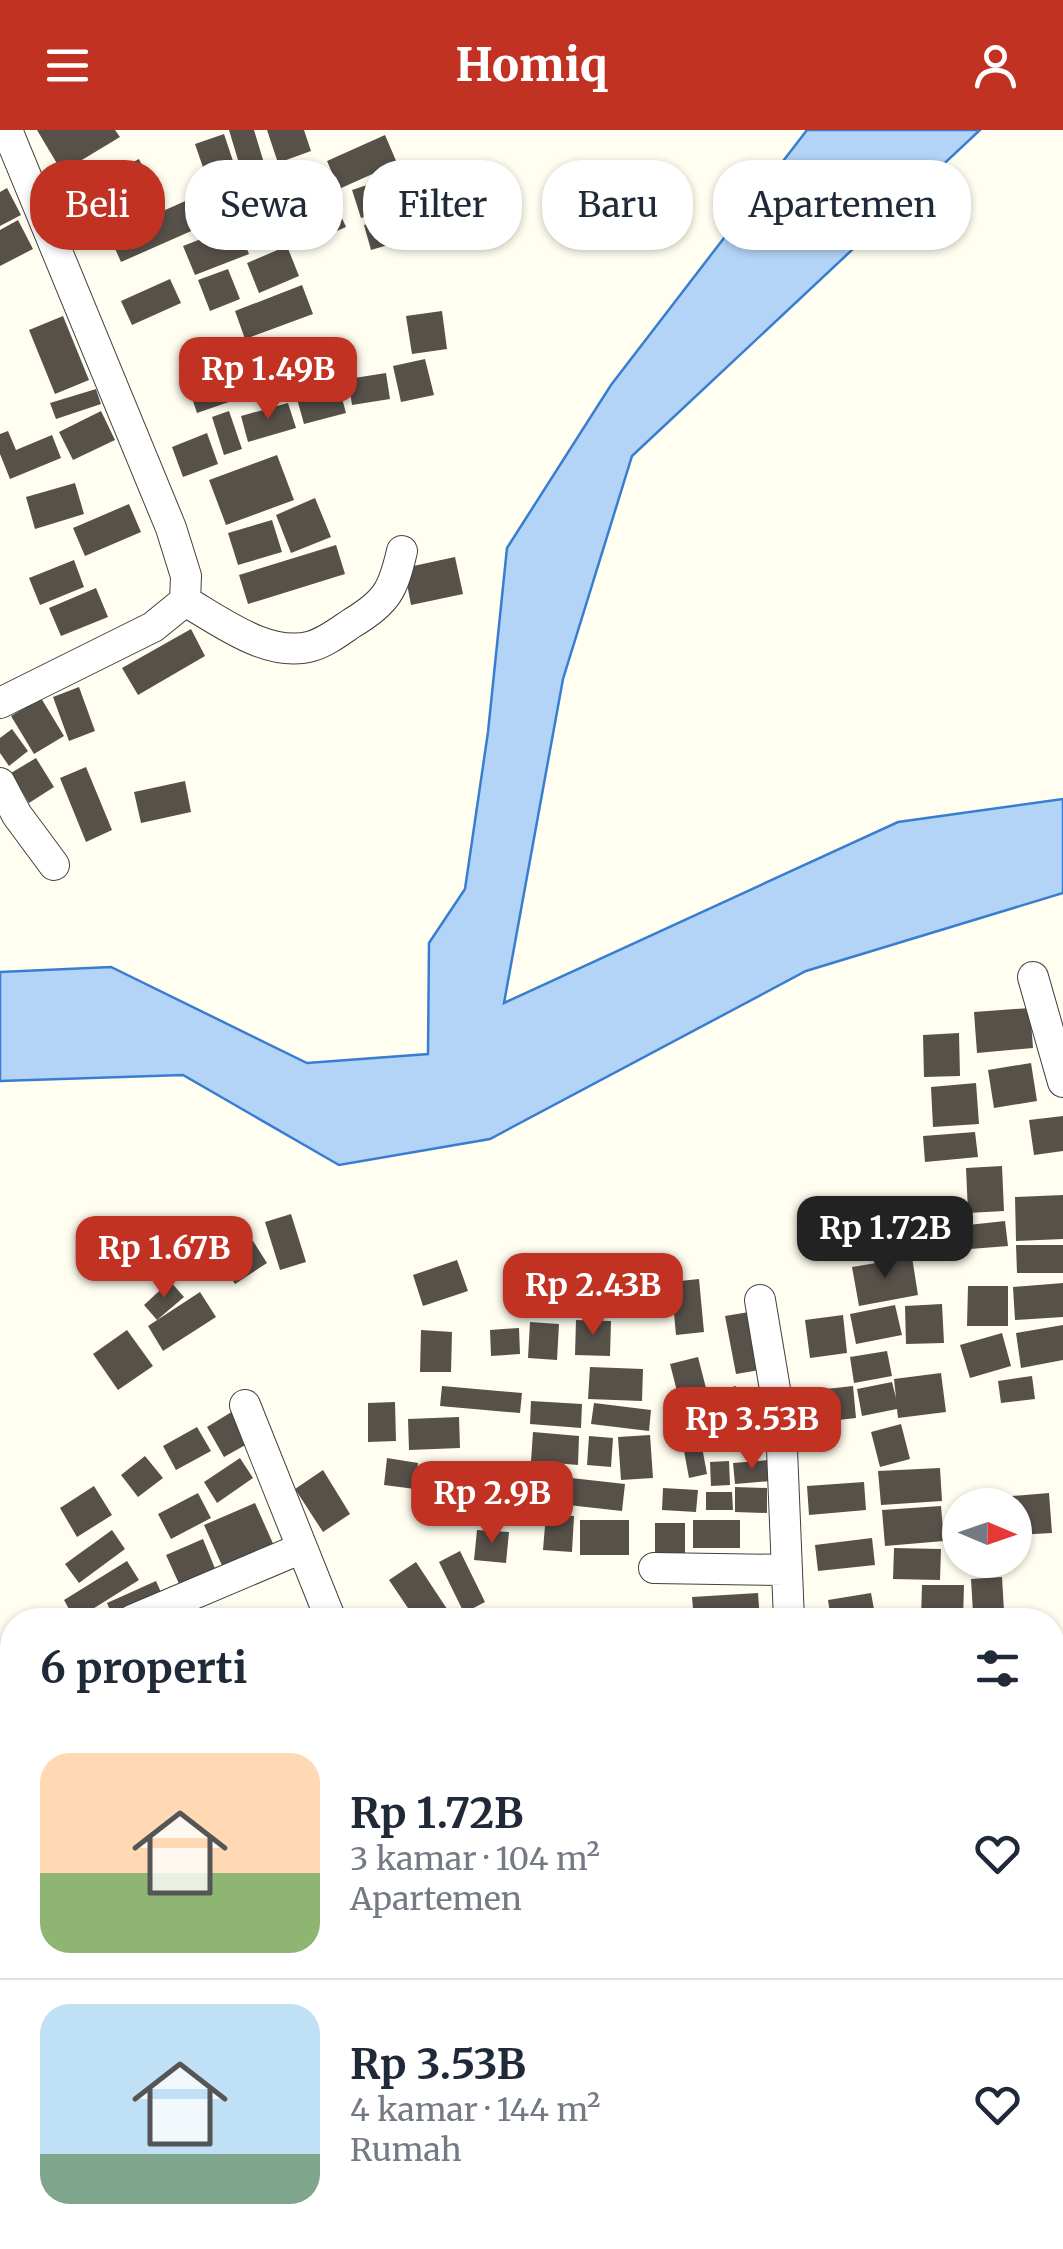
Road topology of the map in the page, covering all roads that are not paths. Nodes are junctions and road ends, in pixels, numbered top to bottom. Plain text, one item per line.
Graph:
1 (7, 130) edge
2 (402, 550) dead end
3 (185, 601) junction
4 (0, 703) edge
5 (0, 784) edge
6 (54, 865) dead end
7 (1033, 977) dead end
8 (1063, 1082) edge
9 (760, 1300) dead end
10 (245, 1405) dead end
11 (302, 1548) junction
12 (654, 1568) dead end
13 (787, 1570) junction
14 (160, 1608) edge
15 (326, 1608) edge
16 (789, 1608) edge

1 - 3 street
2 - 3 street
3 - 4 street
5 - 6 street
7 - 8 street
9 - 13 street
10 - 11 street
11 - 14 street
11 - 15 street
12 - 13 street
13 - 16 street

